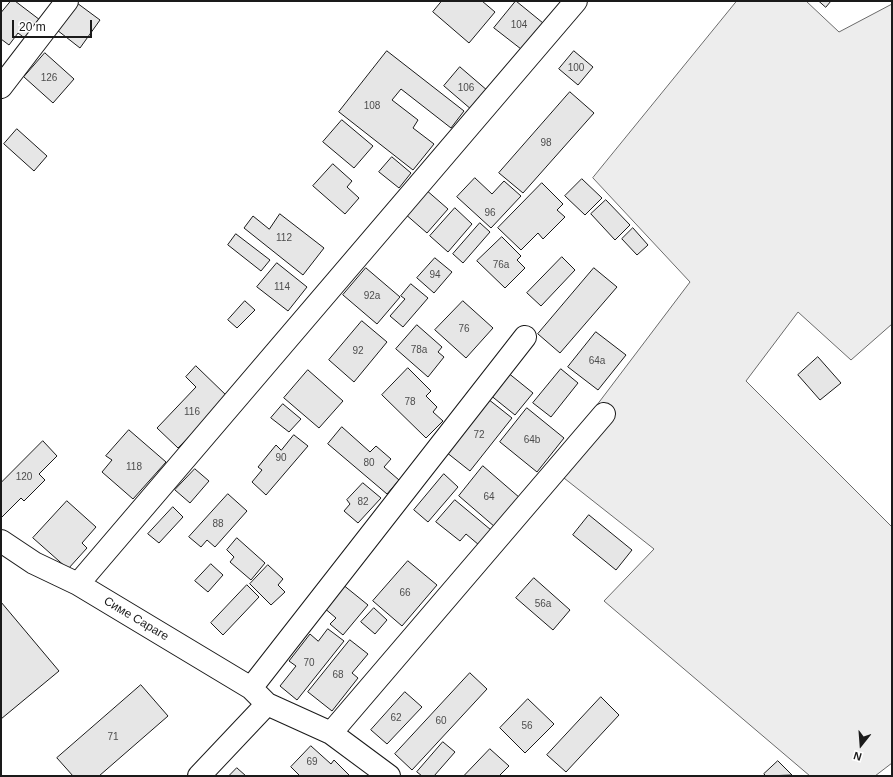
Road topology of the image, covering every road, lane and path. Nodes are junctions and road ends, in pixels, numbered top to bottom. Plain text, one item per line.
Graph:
1 (67, 1) edge
2 (576, 1) edge
3 (1, 87) edge
4 (525, 337) dead end
5 (604, 414) dead end
6 (1, 541) edge
7 (78, 584) junction
8 (252, 688) junction
9 (267, 704) junction
10 (331, 733) junction
11 (199, 776) edge
12 (389, 776) edge

1 - 3 street
2 - 7 street
4 - 8 street
5 - 10 street
6 - 7 street, Симе Сараге
7 - 8 street, Симе Сараге
8 - 9 street, Симе Сараге
9 - 10 street, Симе Сараге
9 - 11 street
10 - 12 street, Симе Сараге

